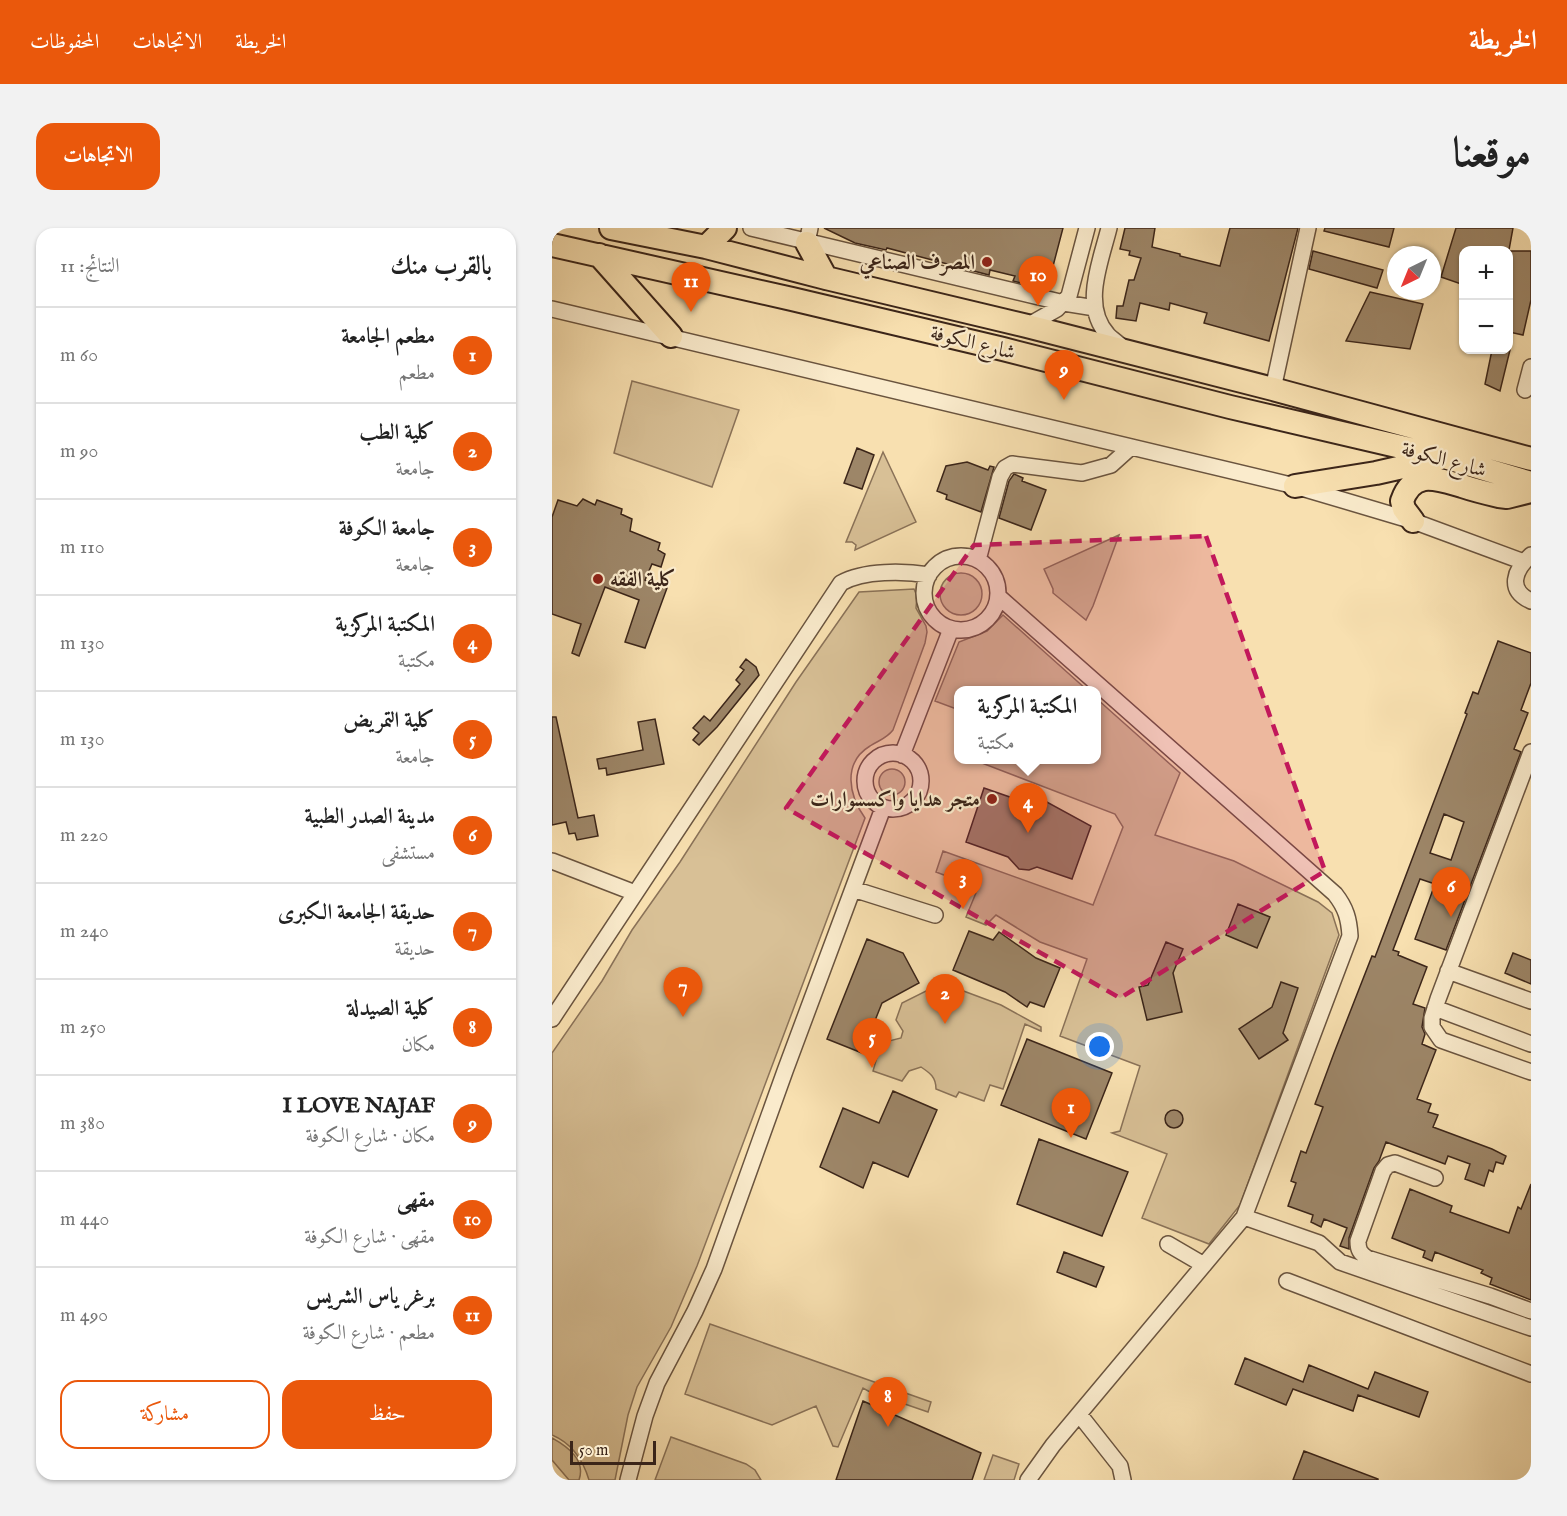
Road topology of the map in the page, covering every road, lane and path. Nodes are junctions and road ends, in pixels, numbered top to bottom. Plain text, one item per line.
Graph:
1 (611, 228) edge
2 (725, 228) edge
3 (751, 228) edge
4 (1087, 228) edge
5 (1109, 228) edge
6 (1308, 228) edge
7 (781, 231) edge
8 (808, 235) edge
9 (552, 245) edge
10 (706, 247) junction
11 (599, 255) junction
12 (744, 256) junction
13 (799, 270) junction
14 (826, 278) junction
15 (736, 286) junction
16 (792, 299) junction
17 (1064, 303) junction
18 (1095, 308) junction
19 (552, 309) edge
20 (1027, 326) junction
21 (671, 336) junction
22 (1129, 352) junction
23 (1531, 367) edge
24 (1273, 389) junction
25 (1525, 390) dead end
26 (1131, 447) junction
27 (1444, 457) junction
28 (1531, 459) edge
29 (1531, 483) edge
30 (1295, 486) junction
31 (1531, 491) edge
32 (1413, 521) junction
33 (1527, 558) edge
34 (978, 561) junction
35 (929, 575) junction
36 (998, 596) junction
37 (1531, 601) edge
38 (951, 629) junction
39 (1100, 686) edge
40 (1101, 687) edge
41 (1531, 752) edge
42 (902, 755) junction
43 (883, 808) junction
44 (552, 861) edge
45 (853, 889) junction
46 (635, 893) junction
47 (935, 915) dead end
48 (1448, 971) junction
49 (1531, 1001) edge
50 (1435, 1008) junction
51 (552, 1019) edge
52 (1531, 1044) edge
53 (1531, 1072) edge
54 (1435, 1178) dead end
55 (1244, 1216) junction
56 (1168, 1244) dead end
57 (1204, 1264) junction
58 (1287, 1281) dead end
59 (1531, 1311) edge
60 (1531, 1328) edge
61 (1531, 1374) edge
62 (1079, 1414) junction
63 (628, 1480) edge
64 (1028, 1480) edge
65 (1123, 1480) edge

1 - 10 highway, شارع الكوفة
2 - 10 highway
3 - 7 street
4 - 17 street
5 - 18 street
6 - 24 street
7 - 8 street
8 - 14 highway
8 - 17 street
9 - 11 highway, شارع الكوفة
10 - 12 highway, شارع الكوفة
11 - 15 highway, شارع الكوفة
11 - 21 highway
12 - 13 highway, شارع الكوفة
12 - 15 highway
13 - 14 highway, شارع الكوفة
13 - 16 highway
14 - 20 highway, شارع الكوفة
15 - 16 highway, شارع الكوفة
16 - 27 highway, شارع الكوفة
17 - 18 street
17 - 20 street
18 - 22 street
19 - 21 street
20 - 22 highway, شارع الكوفة
21 - 26 street
22 - 24 highway, شارع الكوفة
23 - 25 street
24 - 28 highway, شارع الكوفة
26 - 30 street
26 - 34 street
27 - 29 highway, شارع الكوفة
27 - 30 highway
30 - 32 street
31 - 32 highway
32 - 33 street
33 - 37 street
34 - 35 street
34 - 36 street
35 - 38 street
35 - 46 street
36 - 38 street
36 - 39 street
38 - 42 street
40 - 55 street
41 - 48 street
42 - 43 street
42 - 43 street
43 - 45 street
44 - 46 street
45 - 47 street
45 - 63 street
46 - 51 street
48 - 49 street
48 - 50 street
50 - 52 street
50 - 53 street
54 - 59 street
55 - 57 street
55 - 60 street
56 - 57 street
57 - 62 street
58 - 61 street
62 - 64 street
62 - 65 street

